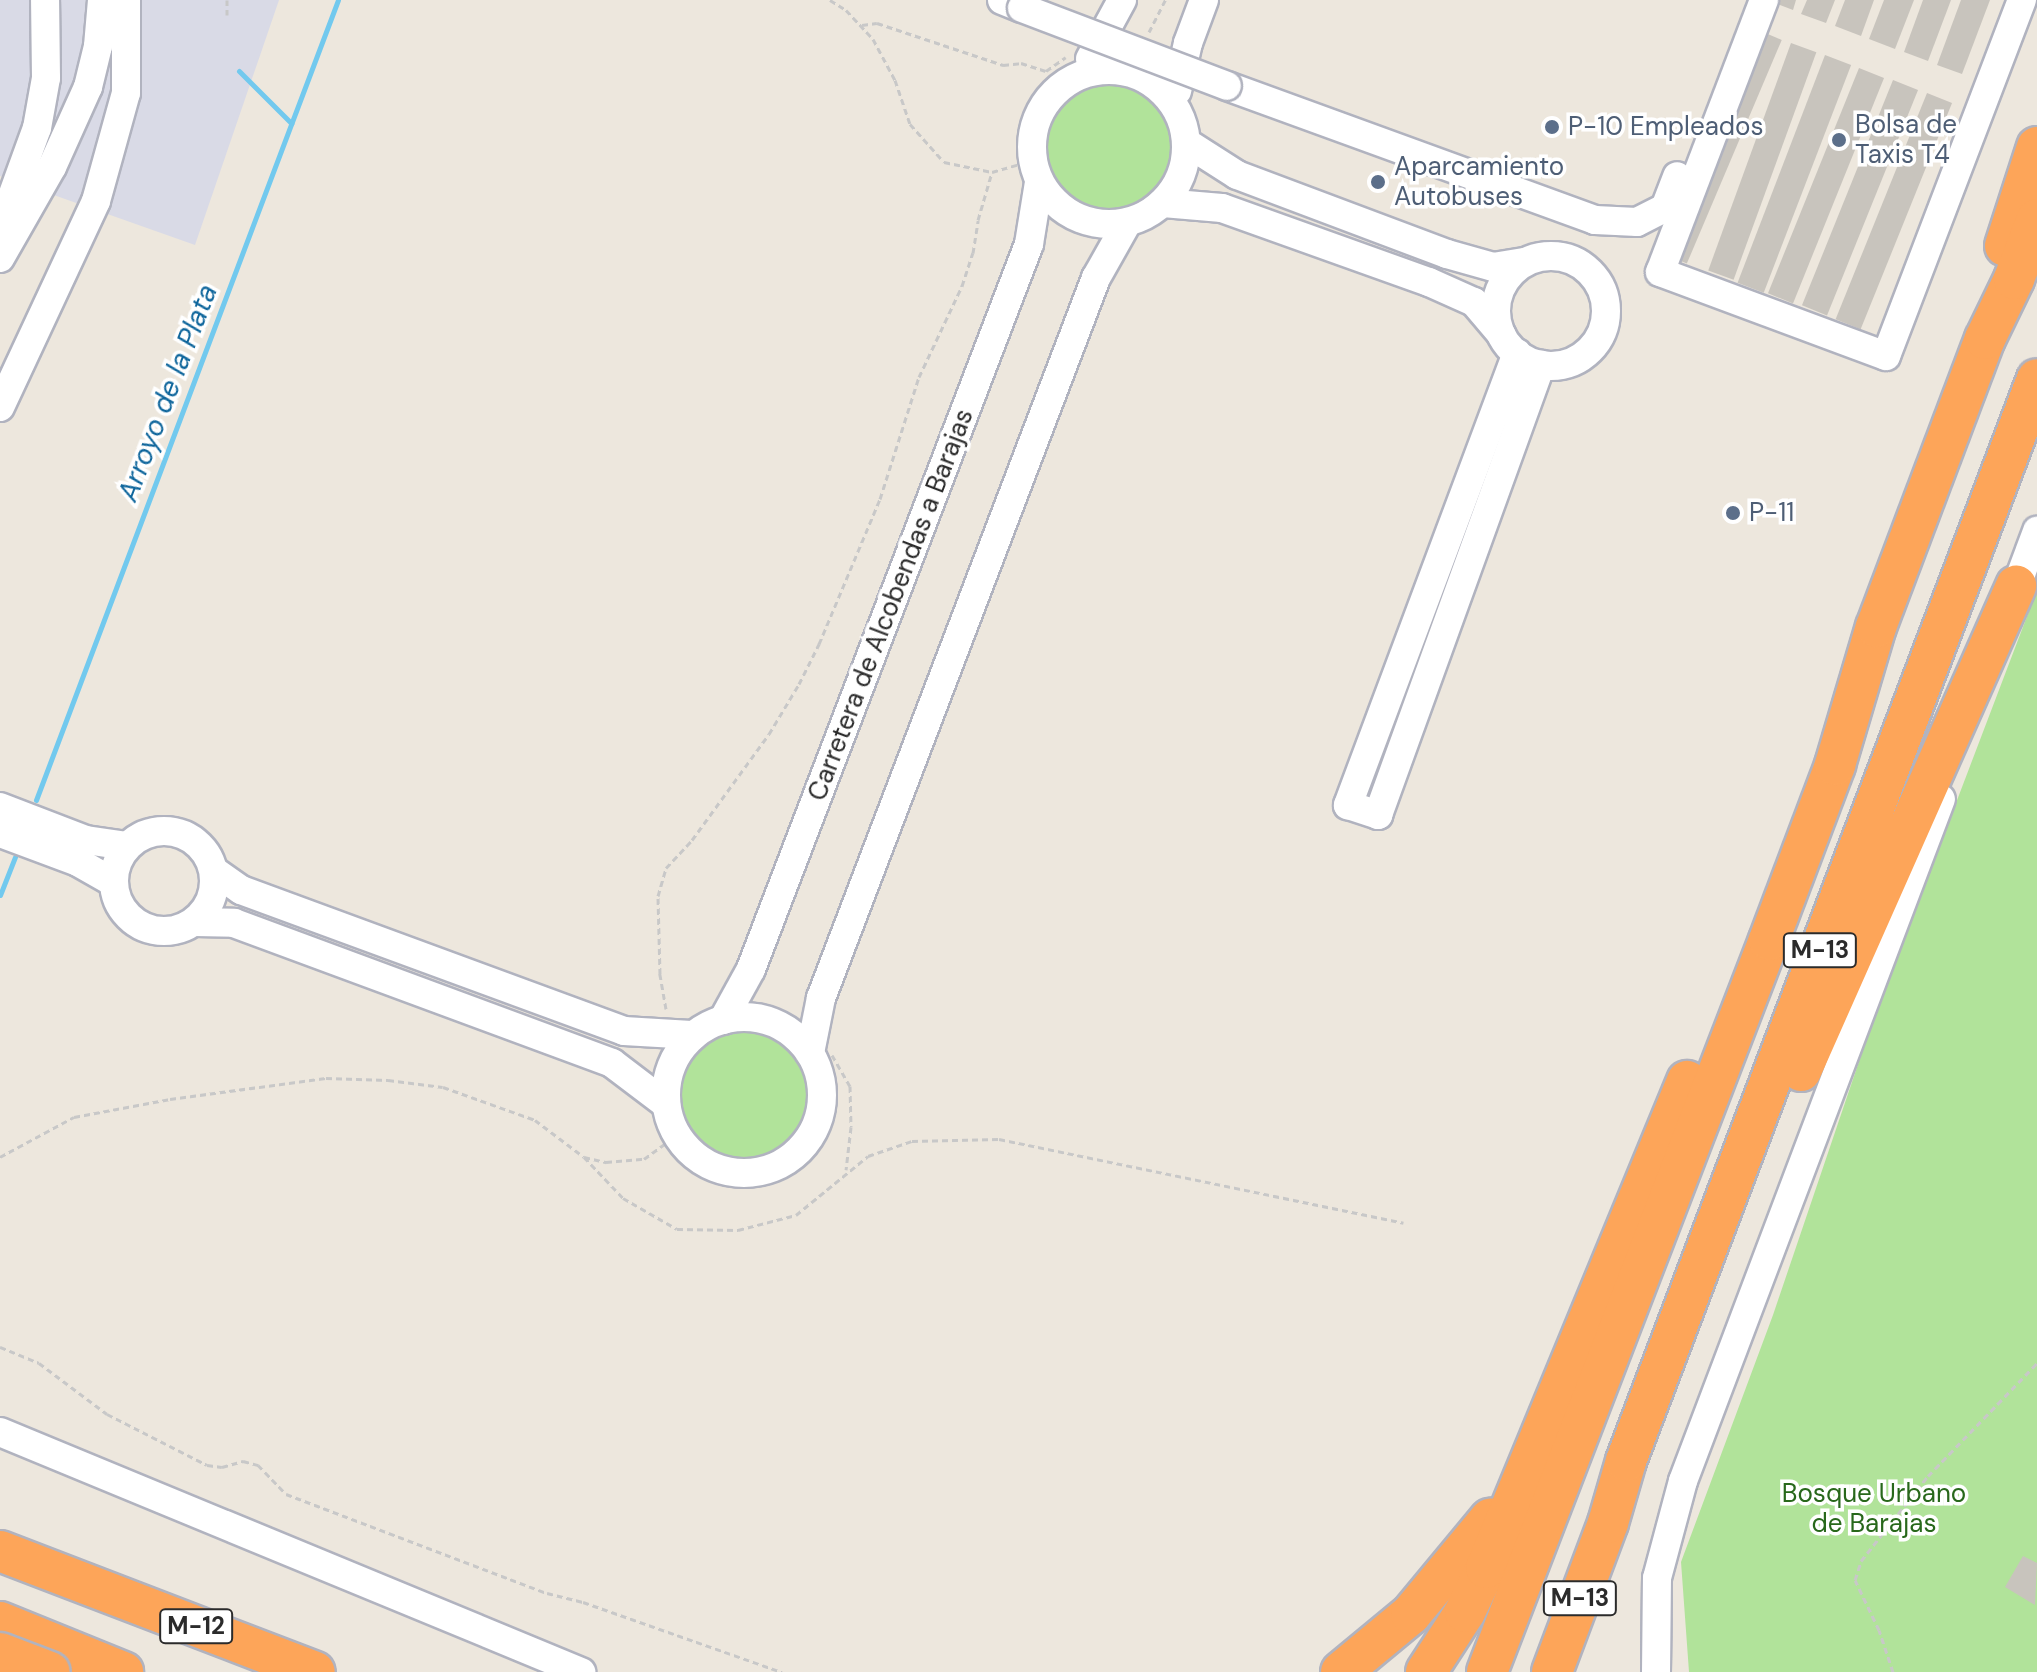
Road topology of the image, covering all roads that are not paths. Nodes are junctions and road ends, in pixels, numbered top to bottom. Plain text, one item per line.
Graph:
1 (45, 0) edge
2 (102, 0) edge
3 (126, 0) edge
4 (1122, 0) edge
5 (1204, 0) edge
6 (1744, 0) edge
7 (1764, 0) edge
8 (2022, 0) edge
9 (1012, 4) edge
10 (1077, 63) junction
11 (1174, 103) junction
12 (1187, 143) junction
13 (2037, 147) edge
14 (1037, 171) junction
15 (1163, 203) junction
16 (2037, 219) edge
17 (1127, 223) junction
18 (0, 228) edge
19 (0, 258) edge
20 (1524, 262) junction
21 (1985, 339) junction
22 (1520, 351) junction
23 (2037, 379) edge
24 (0, 407) edge
25 (2037, 531) edge
26 (2016, 586) junction
27 (1876, 627) junction
28 (0, 807) edge
29 (0, 833) edge
30 (126, 846) junction
31 (214, 871) junction
32 (113, 882) junction
33 (195, 922) junction
34 (723, 1020) junction
35 (682, 1034) junction
36 (810, 1053) junction
37 (666, 1104) junction
38 (1553, 1403) junction
39 (0, 1432) edge
40 (1608, 1523) junction
41 (0, 1551) edge
42 (0, 1622) edge
43 (0, 1653) edge
44 (64, 1662) edge
45 (123, 1672) edge
46 (315, 1672) edge
47 (581, 1672) edge
48 (1341, 1672) edge
49 (1426, 1672) edge
50 (1487, 1672) edge
51 (1552, 1672) edge
52 (1656, 1672) edge

1 - 18 street
2 - 19 street
3 - 24 street
4 - 10 street
5 - 11 street
6 - 9 street, bridge
7 - 8 street
10 - 11 street
10 - 14 street
11 - 12 street
12 - 15 street
12 - 20 street
13 - 21 highway
14 - 17 street
14 - 34 street, Carretera de Alcobendas a Barajas
15 - 17 street
15 - 22 street
16 - 21 highway, M-13
17 - 36 street
20 - 22 street
20 - 22 street
21 - 27 highway, M-13
22 - 22 street
23 - 40 highway, M-13
25 - 26 street
26 - 40 highway
26 - 52 street
27 - 38 highway
27 - 50 highway, M-13
28 - 30 street
29 - 32 street
30 - 31 street
30 - 32 street
31 - 33 street
31 - 35 street
32 - 33 street
33 - 37 street
34 - 35 street
34 - 36 street
35 - 37 street
36 - 37 street
38 - 48 highway
38 - 49 highway
39 - 47 street
40 - 51 highway, M-13
41 - 46 highway, M-12
42 - 44 highway
43 - 44 highway, bridge
44 - 45 highway

